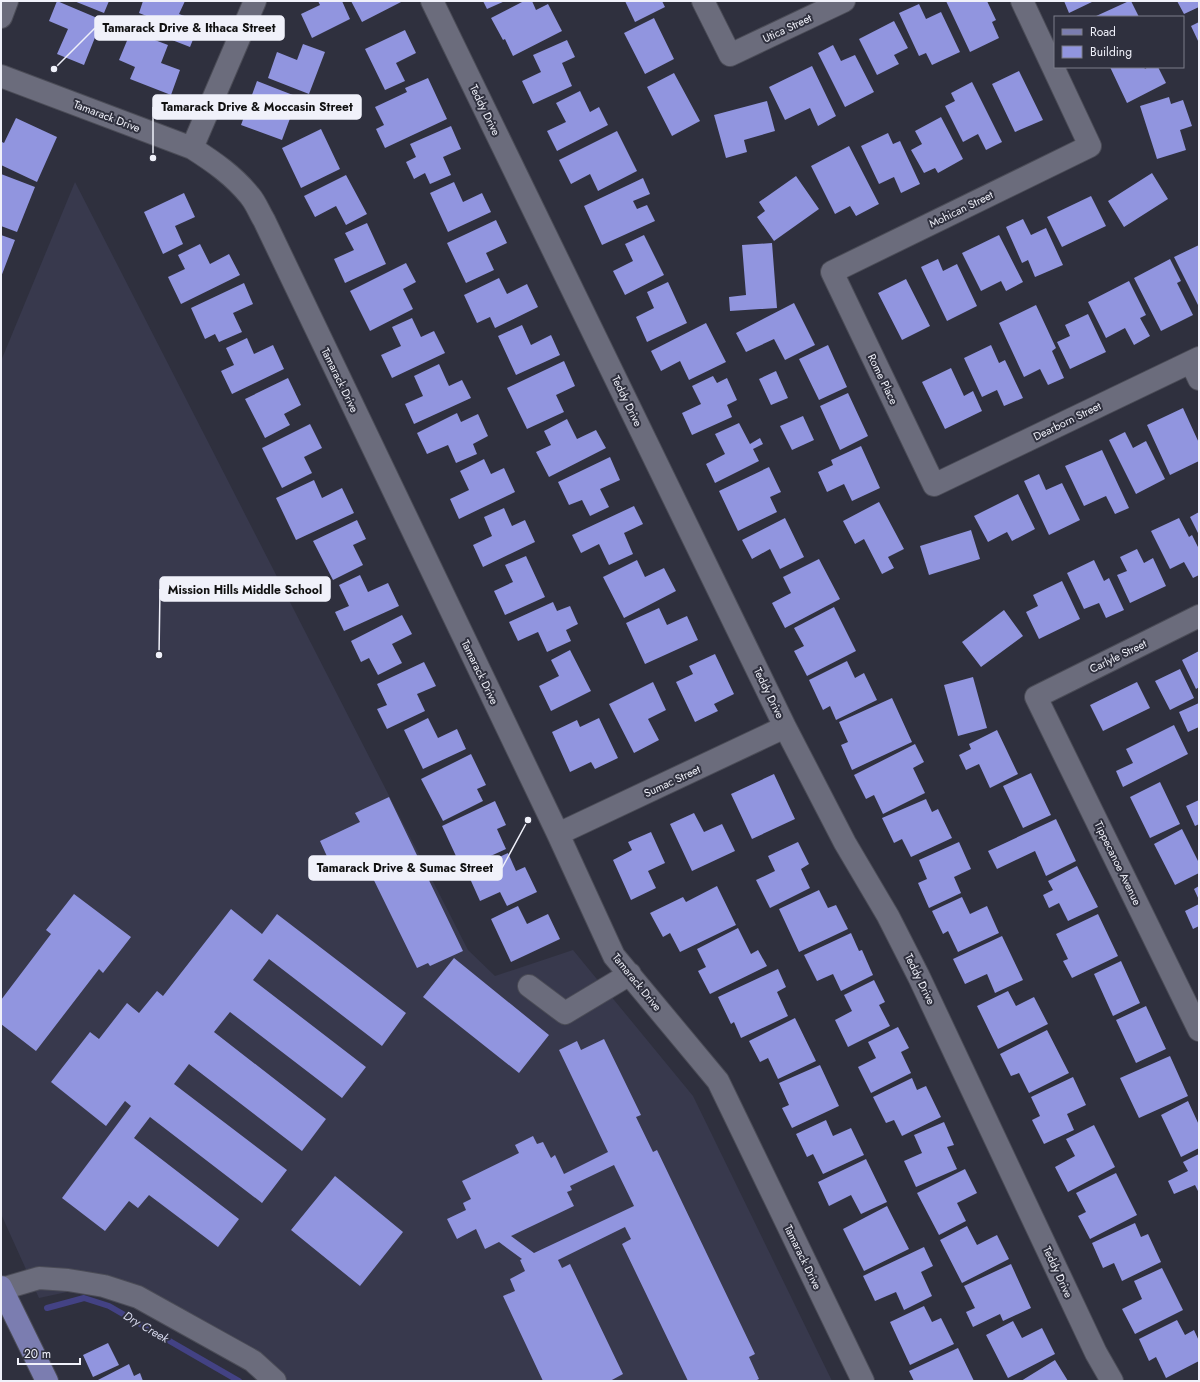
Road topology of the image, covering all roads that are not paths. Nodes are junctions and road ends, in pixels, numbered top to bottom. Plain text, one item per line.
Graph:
1 (7, 1) edge
2 (255, 1) edge
3 (432, 1) edge
4 (703, 1) edge
5 (844, 1) edge
6 (1022, 1) edge
7 (1, 18) edge
8 (1, 76) edge
9 (192, 148) junction
10 (832, 272) joint
11 (1196, 366) edge
12 (934, 485) joint
13 (1199, 616) edge
14 (1036, 697) joint
15 (786, 727) junction
16 (558, 834) junction
17 (630, 974) junction
18 (529, 986) dead end
19 (1199, 1030) edge
20 (2, 1288) edge
21 (47, 1381) edge
22 (275, 1381) edge
23 (863, 1381) edge
24 (1112, 1381) edge

1 - 7 street
2 - 9 street
3 - 15 street, Teddy Drive
4 - 5 street, Utica Street
6 - 10 street, Mohican Street
8 - 9 street, Tamarack Drive
9 - 16 street, Tamarack Drive
10 - 12 street, Rome Place
11 - 12 street, Dearborn Street
13 - 14 street, Carlyle Street
14 - 19 street, Tippecanoe Avenue
15 - 16 street, Sumac Street
15 - 24 street, Teddy Drive
16 - 17 street, Tamarack Drive
17 - 18 street
17 - 23 street, Tamarack Drive
20 - 21 main road
20 - 22 street

